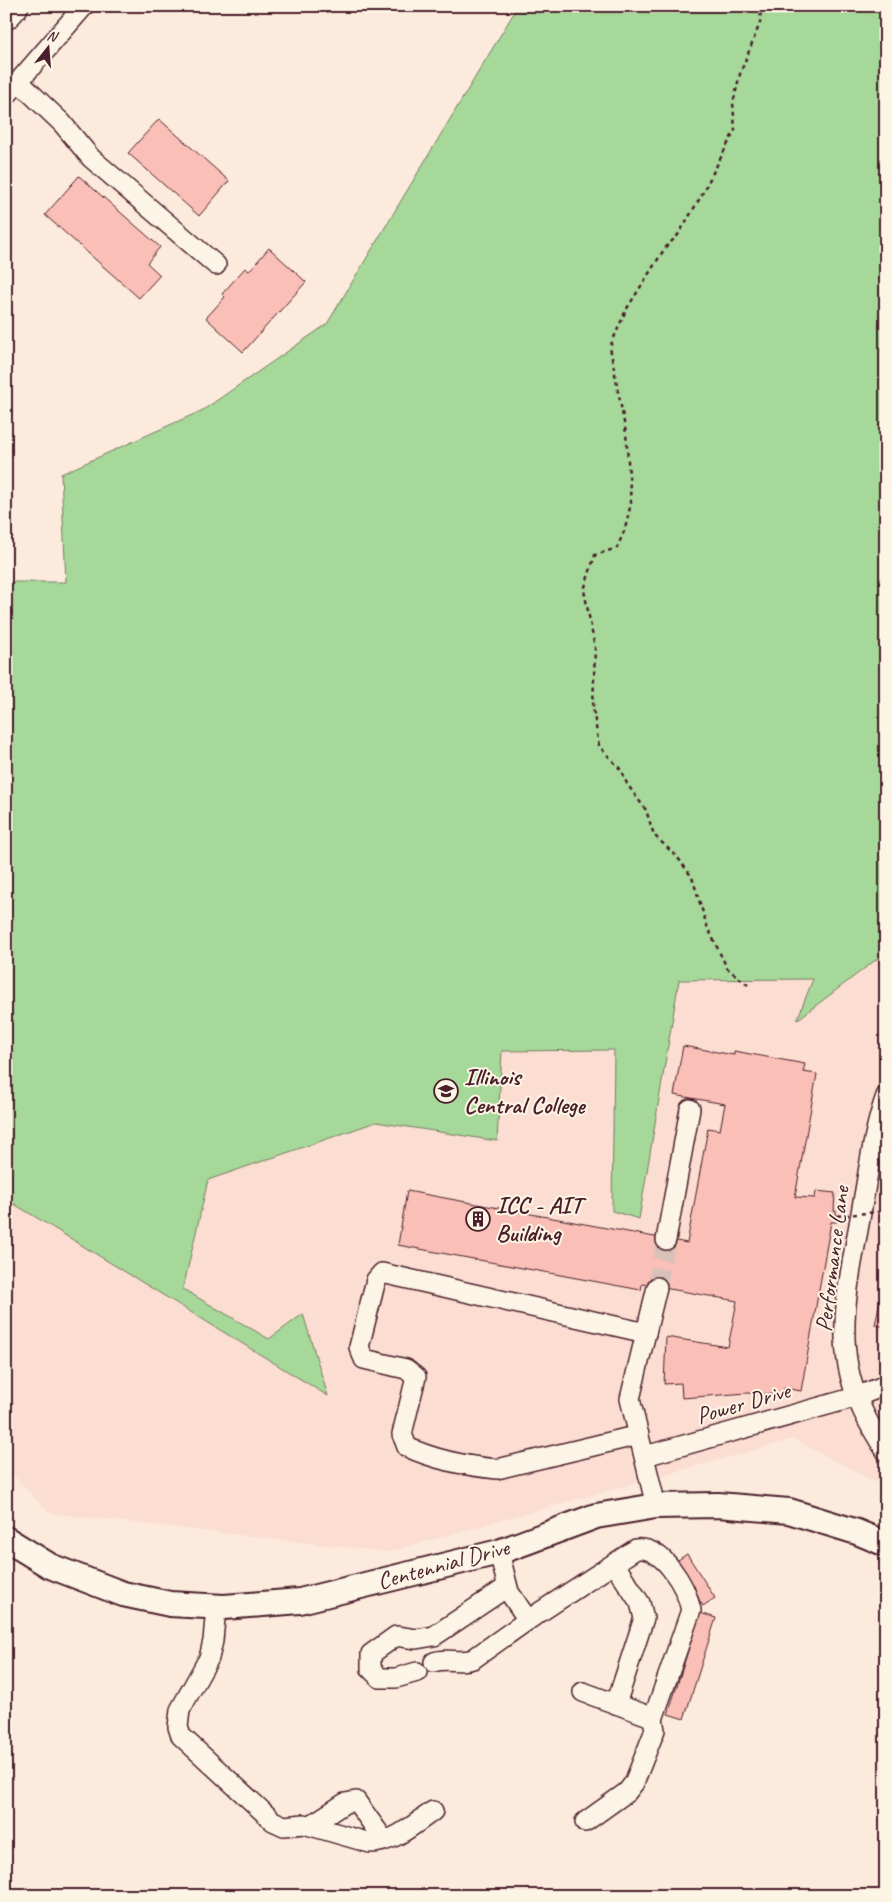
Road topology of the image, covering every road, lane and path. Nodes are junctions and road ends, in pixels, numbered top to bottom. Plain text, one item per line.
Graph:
1 (14, 6) edge
2 (84, 6) edge
3 (761, 6) edge
4 (6, 15) edge
5 (19, 82) junction
6 (6, 96) edge
7 (216, 266) dead end
8 (748, 985) dead end
9 (886, 1096) edge
10 (690, 1108) dead end
11 (886, 1211) edge
12 (836, 1216) dead end
13 (666, 1240) tunnel mouth
14 (657, 1287) tunnel mouth
15 (646, 1334) junction
16 (886, 1385) edge
17 (856, 1397) junction
18 (639, 1435) junction
19 (886, 1451) edge
20 (644, 1456) junction
21 (656, 1506) junction
22 (6, 1539) edge
23 (886, 1544) edge
24 (499, 1552) junction
25 (615, 1565) junction
26 (507, 1587) junction
27 (216, 1607) junction
28 (528, 1620) junction
29 (434, 1636) junction
30 (437, 1661) junction
31 (583, 1692) dead end
32 (616, 1704) junction
33 (653, 1719) junction
34 (432, 1811) dead end
35 (584, 1822) dead end
36 (311, 1826) junction
37 (384, 1840) junction

1 - 4 highway
2 - 5 street
3 - 8 path
5 - 6 street
5 - 7 street
9 - 17 street, Performance Lane
10 - 13 street
11 - 12 path, bridge
14 - 15 street
15 - 18 street
15 - 18 street
16 - 17 street, Power Drive
17 - 19 street, Performance Lane
17 - 20 street, Power Drive
18 - 20 street
20 - 21 street
21 - 23 main road, Centennial Drive
21 - 24 main road, Centennial Drive
22 - 27 main road, Centennial Drive
24 - 26 street
24 - 27 main road, Centennial Drive
25 - 28 street
25 - 32 street
25 - 33 street
26 - 28 street
26 - 29 street
27 - 36 street
28 - 30 street
29 - 30 street
29 - 30 street
31 - 32 street
32 - 33 street
33 - 35 street
34 - 37 street
36 - 37 street
36 - 37 street

